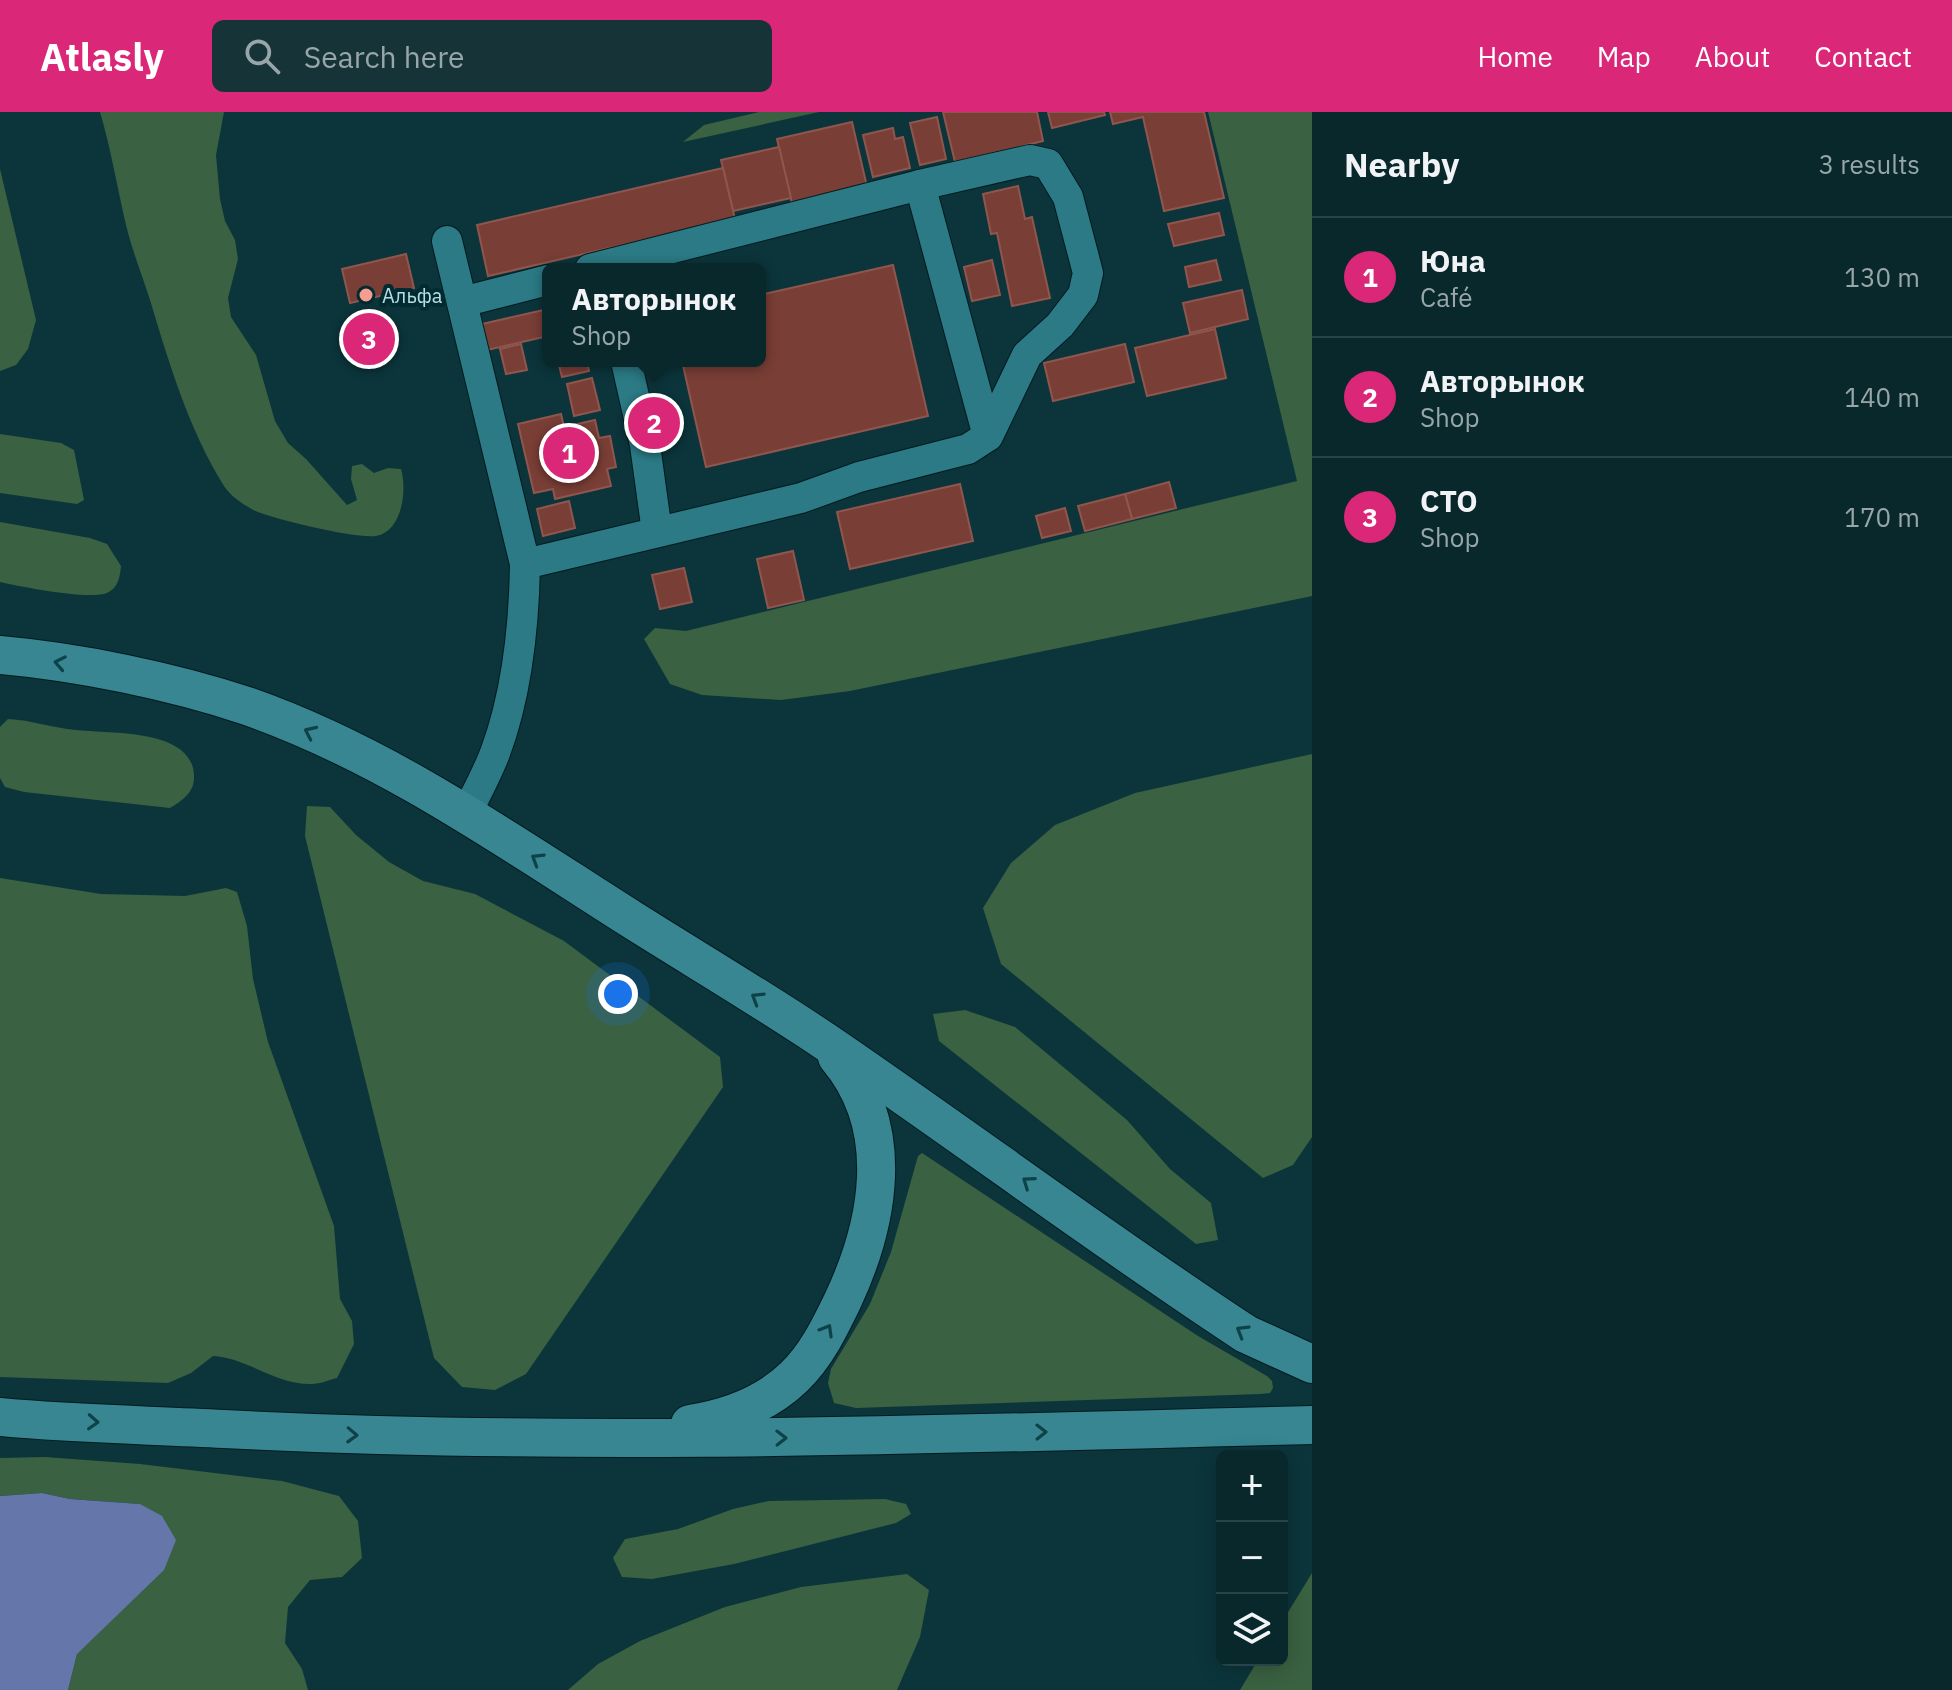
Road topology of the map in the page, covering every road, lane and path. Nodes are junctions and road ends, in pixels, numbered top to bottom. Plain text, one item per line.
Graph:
1 (920, 185) junction
2 (447, 241) dead end
3 (620, 263) edge
4 (542, 282) edge
5 (462, 302) junction
6 (627, 367) edge
7 (988, 436) junction
8 (657, 532) junction
9 (525, 564) junction
10 (0, 655) edge
11 (466, 814) junction
12 (823, 1040) junction
13 (1312, 1364) edge
14 (5, 1419) edge
15 (1312, 1425) edge
16 (591, 1438) junction

1 - 3 lane
1 - 7 lane
1 - 7 lane
2 - 5 lane
4 - 5 lane
5 - 9 lane
6 - 8 lane
7 - 8 lane
8 - 9 lane
9 - 11 lane
11 -> 10 main road
12 -> 11 main road
13 -> 12 main road
16 -> 12 main road
14 -> 16 main road
16 -> 15 main road

